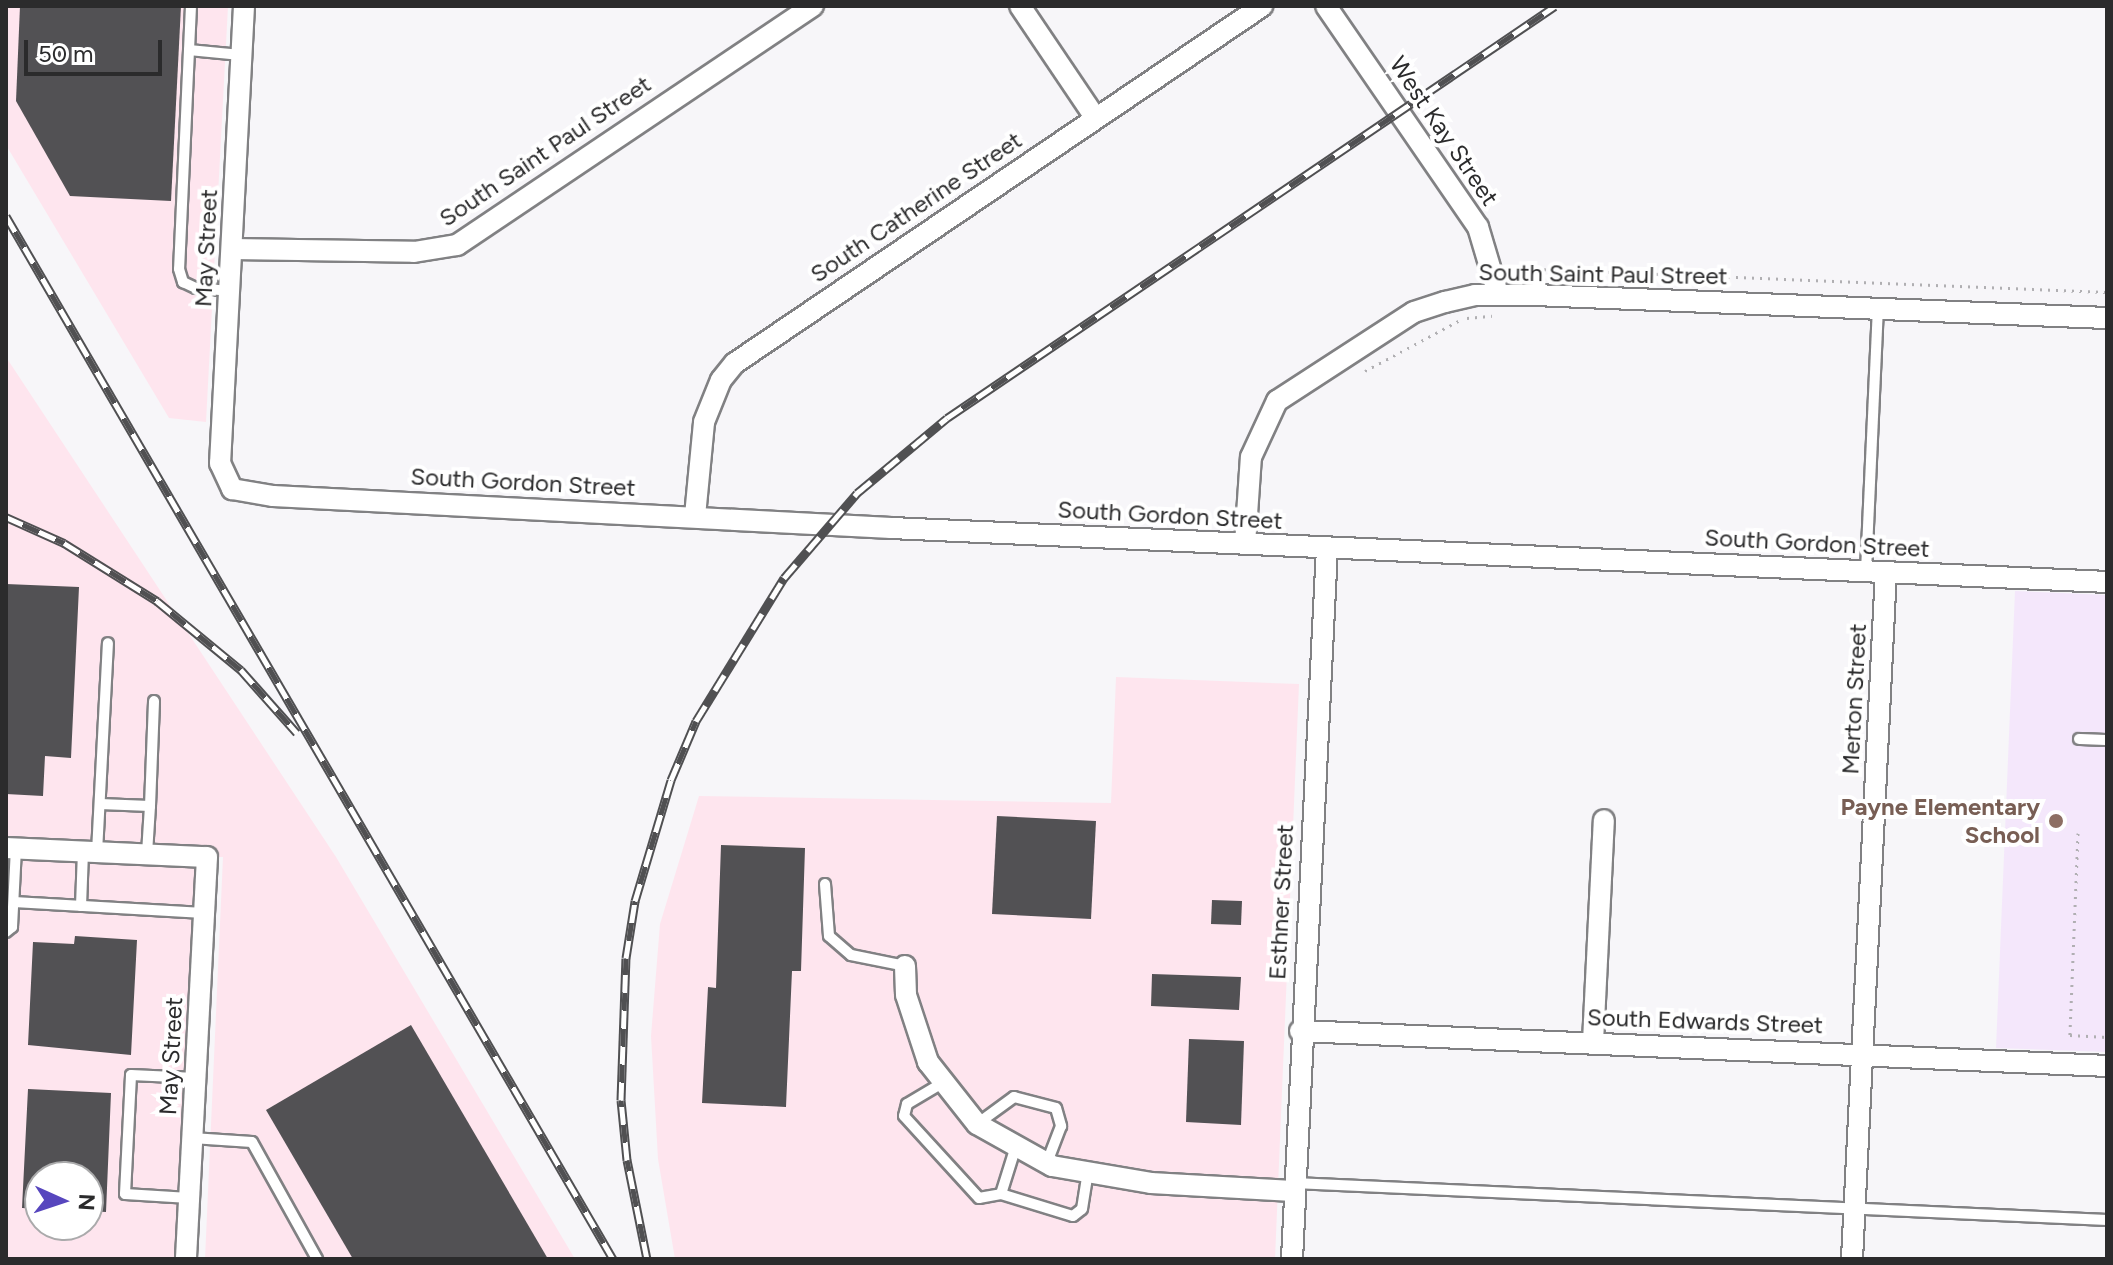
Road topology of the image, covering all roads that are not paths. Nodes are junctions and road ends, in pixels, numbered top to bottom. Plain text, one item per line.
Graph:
1 (191, 6) edge
2 (244, 6) edge
3 (813, 6) edge
4 (1020, 6) edge
5 (1262, 6) edge
6 (1326, 6) edge
7 (189, 50) junction
8 (241, 55) junction
9 (1095, 117) junction
10 (232, 249) junction
11 (229, 291) junction
12 (1499, 305) junction
13 (1878, 307) junction
14 (2107, 318) edge
15 (232, 489) joint
16 (695, 516) junction
17 (1245, 544) junction
18 (1327, 548) junction
19 (1876, 572) junction
20 (2107, 582) edge
21 (108, 643) dead end
22 (154, 701) dead end
23 (2079, 739) dead end
24 (2107, 740) edge
25 (100, 804) junction
26 (150, 806) junction
27 (1604, 820) dead end
28 (11, 849) edge
29 (90, 852) junction
30 (147, 854) junction
31 (825, 884) dead end
32 (14, 902) junction
33 (81, 906) junction
34 (204, 913) junction
35 (6, 932) edge
36 (905, 966) joint
37 (1300, 1031) junction
38 (1593, 1042) junction
39 (1861, 1053) junction
40 (2107, 1066) edge
41 (196, 1078) junction
42 (944, 1082) junction
43 (977, 1124) junction
44 (192, 1138) junction
45 (1016, 1146) junction
46 (1047, 1163) junction
47 (1088, 1172) junction
48 (1294, 1187) junction
49 (1001, 1194) junction
50 (189, 1198) junction
51 (1854, 1210) junction
52 (2107, 1220) edge
53 (186, 1259) edge
54 (317, 1259) edge
55 (1292, 1259) edge
56 (1852, 1259) edge

1 - 7 lane
2 - 8 street, May Street
3 - 10 street, South Saint Paul Street
4 - 9 street
5 - 9 street, South Catherine Street
6 - 12 street, West Kay Street
7 - 8 lane
7 - 11 lane
8 - 10 street, May Street
9 - 16 street, South Catherine Street
10 - 11 street, May Street
11 - 15 street, May Street
12 - 13 street, South Saint Paul Street
12 - 17 street, South Saint Paul Street
13 - 14 street, South Saint Paul Street
13 - 19 lane
15 - 16 street, South Gordon Street
16 - 17 street, South Gordon Street
17 - 18 street, South Gordon Street
18 - 19 street, South Gordon Street
18 - 37 street, Esthner Street
19 - 20 street, South Gordon Street
19 - 39 street, Merton Street
21 - 25 lane
22 - 26 lane
23 - 24 lane
25 - 26 lane
25 - 29 lane
26 - 30 lane
27 - 38 street
28 - 29 street
28 - 32 lane
29 - 30 street
29 - 33 lane
30 - 34 street, May Street
31 - 36 lane
32 - 33 lane
32 - 35 lane
33 - 34 lane
34 - 41 street, May Street
36 - 42 street
37 - 38 street, South Edwards Street
37 - 48 street, Esthner Street
38 - 39 street, South Edwards Street
39 - 40 street, South Edwards Street
39 - 51 street, Merton Street
41 - 44 street, May Street
41 - 50 lane
42 - 43 street
42 - 49 lane
43 - 45 street
43 - 46 lane
44 - 50 street, May Street
44 - 54 lane
45 - 46 street
45 - 49 lane
46 - 47 street
47 - 48 street
47 - 49 lane
48 - 51 lane
48 - 55 street, Esthner Street
50 - 53 street, May Street
51 - 52 lane
51 - 56 street, Merton Street

